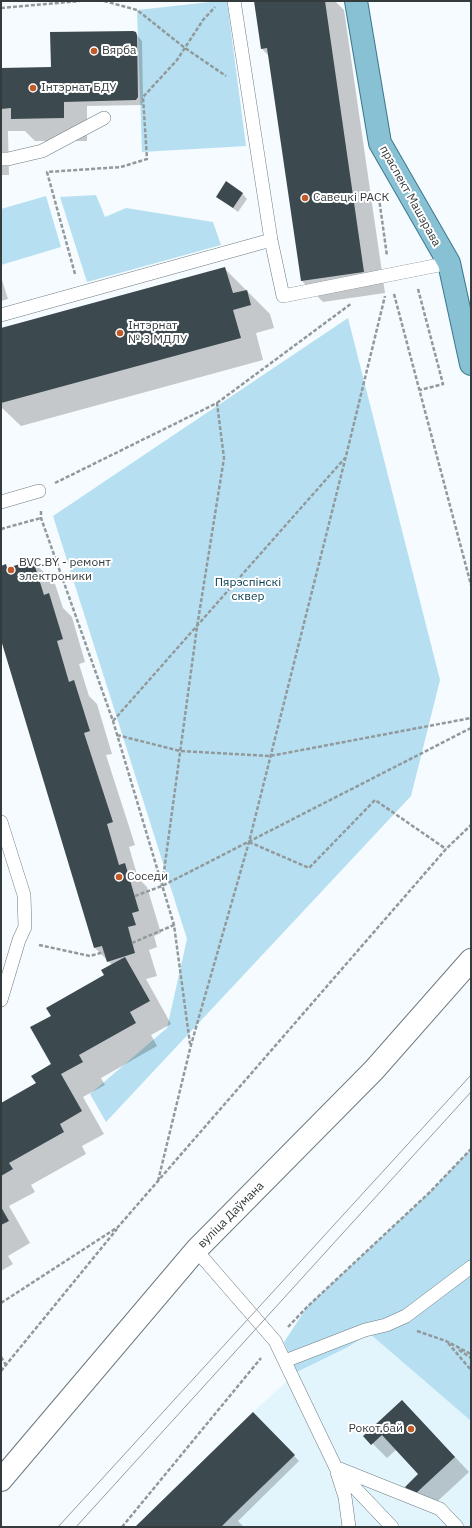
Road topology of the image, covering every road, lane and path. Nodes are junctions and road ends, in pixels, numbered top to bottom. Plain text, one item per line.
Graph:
1 (80, 1) edge
2 (104, 1) edge
3 (234, 1) edge
4 (356, 1) edge
5 (216, 6) dead end
6 (1, 8) edge
7 (185, 48) junction
8 (248, 91) junction
9 (104, 118) dead end
10 (1, 159) edge
11 (375, 184) dead end
12 (271, 240) junction
13 (448, 263) junction
14 (413, 271) junction
15 (389, 276) junction
16 (80, 293) junction
17 (357, 299) dead end
18 (1, 315) edge
19 (471, 364) edge
20 (420, 390) junction
21 (217, 403) junction
22 (346, 456) junction
23 (39, 490) junction
24 (1, 502) edge
25 (41, 518) junction
26 (1, 529) edge
27 (471, 585) edge
28 (197, 627) junction
29 (471, 718) edge
30 (113, 722) junction
31 (471, 728) edge
32 (117, 735) junction
33 (180, 751) junction
34 (270, 756) junction
35 (1, 822) edge
36 (471, 825) edge
37 (249, 842) junction
38 (446, 849) junction
39 (162, 886) junction
40 (135, 896) dead end
41 (174, 925) junction
42 (19, 940) junction
43 (132, 944) dead end
44 (104, 952) dead end
45 (471, 960) edge
46 (1, 1000) edge
47 (191, 1045) junction
48 (158, 1181) junction
49 (118, 1227) junction
50 (196, 1250) junction
51 (471, 1266) edge
52 (1, 1303) edge
53 (386, 1325) junction
54 (446, 1342) junction
55 (471, 1354) edge
56 (1, 1357) edge
57 (471, 1358) edge
58 (285, 1361) junction
59 (6, 1365) junction
60 (471, 1370) edge
61 (1, 1371) edge
62 (336, 1468) junction
63 (1, 1480) edge
64 (348, 1527) edge
65 (392, 1527) edge
66 (457, 1527) edge

1 - 6 path
2 - 7 path
3 - 8 lane
4 - 13 main road, праспект Машэрава
5 - 7 path
7 - 8 path
7 - 16 path
8 - 12 lane
9 - 10 lane
11 - 15 path
12 - 15 lane
12 - 16 lane
13 - 14 lane
13 - 19 main road, праспект Машэрава
14 - 15 lane
14 - 20 path
15 - 20 path
15 - 22 path
16 - 18 lane
17 - 21 path
20 - 27 path
21 - 23 path
21 - 28 path
22 - 28 path
22 - 34 path
23 - 24 lane
23 - 25 path
25 - 26 path
25 - 30 path
28 - 30 path
28 - 33 path
29 - 34 path
30 - 32 path
31 - 37 path
32 - 33 path
32 - 39 path
33 - 34 path
33 - 39 path
34 - 37 path
35 - 42 lane
36 - 38 path
37 - 38 path
37 - 39 path
37 - 47 path
38 - 48 path
39 - 40 path
39 - 41 path
41 - 43 path
41 - 47 path
42 - 44 path
42 - 46 lane
45 - 50 main road, вуліца Даўмана
47 - 48 path
48 - 49 path
49 - 52 path
49 - 59 path
50 - 58 lane
50 - 63 main road, вуліца Даўмана
51 - 53 lane
53 - 54 path
53 - 58 lane
54 - 55 path
54 - 57 path
54 - 60 path
56 - 59 path
58 - 62 lane
59 - 61 path
62 - 64 lane
62 - 65 lane
62 - 66 lane

